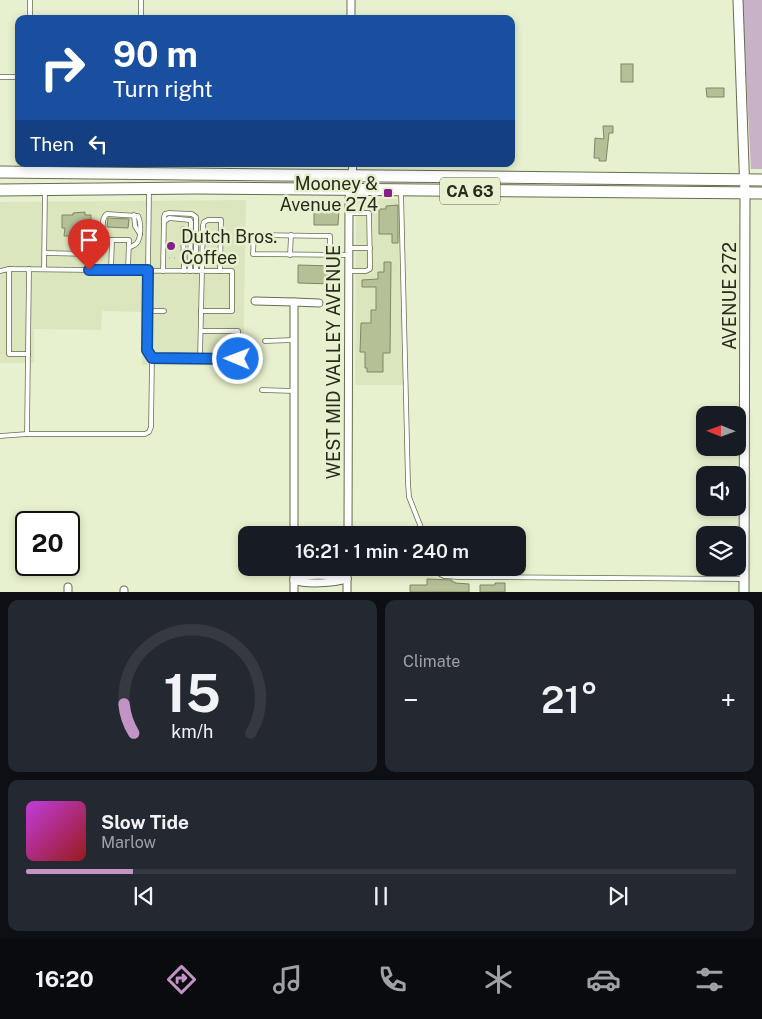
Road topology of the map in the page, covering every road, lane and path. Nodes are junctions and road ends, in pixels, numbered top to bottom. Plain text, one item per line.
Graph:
1 (30, 0) edge
2 (141, 0) edge
3 (351, 0) edge
4 (738, 0) edge
5 (30, 15) edge
6 (141, 15) edge
7 (351, 15) edge
8 (0, 77) edge
9 (15, 77) edge
10 (353, 167) edge
11 (150, 171) junction
12 (0, 172) edge
13 (246, 175) junction
14 (352, 176) junction
15 (745, 180) junction
16 (762, 180) edge
17 (48, 189) junction
18 (149, 189) junction
19 (0, 190) edge
20 (350, 190) junction
21 (401, 191) junction
22 (746, 193) junction
23 (762, 193) edge
24 (349, 213) junction
25 (164, 222) junction
26 (184, 229) dead end
27 (291, 235) junction
28 (112, 240) junction
29 (129, 248) junction
30 (370, 248) junction
31 (348, 251) junction
32 (45, 253) junction
33 (290, 255) junction
34 (330, 255) junction
35 (184, 259) junction
36 (163, 265) junction
37 (9, 269) junction
38 (28, 269) junction
39 (44, 269) junction
40 (89, 270) junction
41 (111, 270) junction
42 (128, 270) junction
43 (148, 270) junction
44 (163, 270) junction
45 (0, 271) edge
46 (184, 271) junction
47 (190, 271) junction
48 (196, 271) junction
49 (202, 271) junction
50 (220, 271) junction
51 (348, 271) junction
52 (255, 301) dead end
53 (294, 302) junction
54 (320, 303) dead end
55 (147, 311) junction
56 (164, 311) dead end
57 (201, 311) junction
58 (201, 331) junction
59 (294, 340) junction
60 (265, 341) dead end
61 (28, 354) junction
62 (152, 358) junction
63 (200, 358) junction
64 (262, 390) dead end
65 (294, 391) junction
66 (27, 434) junction
67 (0, 436) edge
68 (294, 526) edge
69 (348, 526) edge
70 (420, 526) edge
71 (294, 576) edge
72 (347, 576) edge
73 (444, 576) edge
74 (347, 579) junction
75 (744, 579) junction
76 (294, 580) junction
77 (294, 592) edge
78 (347, 592) edge
79 (744, 592) edge

1 - 5 lane
2 - 6 lane
3 - 7 street
4 - 15 street, AVENUE 272
8 - 9 lane
10 - 14 street, WEST MID VALLEY AVENUE
11 - 12 main road, CA 63
11 - 13 main road, CA 63
11 - 17 main road
13 - 14 main road, CA 63
13 - 18 main road
14 - 15 main road, CA 63
14 - 20 street, WEST MID VALLEY AVENUE
15 - 16 main road, CA 63
15 - 22 street, AVENUE 272
17 - 18 main road, CA 63
17 - 19 main road, CA 63
17 - 32 lane
18 - 20 main road, CA 63
18 - 43 lane
20 - 21 main road, CA 63
20 - 24 street, WEST MID VALLEY AVENUE
21 - 22 main road, CA 63
21 - 70 lane
22 - 23 main road, CA 63
22 - 75 street, AVENUE 272
24 - 30 lane
24 - 31 street, WEST MID VALLEY AVENUE
25 - 36 lane
25 - 47 lane
25 - 48 lane
26 - 35 lane
27 - 33 lane
27 - 33 lane
27 - 34 lane
28 - 29 lane
28 - 29 lane
28 - 41 lane
29 - 42 lane
30 - 31 lane
30 - 51 lane
31 - 34 lane
31 - 51 street, WEST MID VALLEY AVENUE
32 - 39 lane
32 - 40 lane
33 - 34 lane
35 - 36 path
35 - 46 lane
36 - 44 lane
37 - 38 lane
37 - 45 lane
37 - 61 lane
38 - 39 lane
38 - 61 lane
39 - 40 lane
40 - 41 lane
41 - 42 lane
42 - 43 lane
43 - 44 lane
43 - 55 lane
44 - 46 lane
46 - 47 lane
47 - 48 lane
48 - 49 lane
49 - 50 lane
49 - 50 lane
49 - 57 lane
50 - 57 lane
51 - 69 street, WEST MID VALLEY AVENUE
52 - 53 street
53 - 54 street
53 - 59 street
55 - 56 lane
55 - 62 lane
57 - 58 lane
58 - 63 lane
58 - 63 lane
59 - 60 lane
59 - 65 street
61 - 66 lane
62 - 63 lane
62 - 66 lane
64 - 65 lane
65 - 68 street
66 - 67 lane
71 - 76 street
72 - 74 street
73 - 75 lane
74 - 76 street
74 - 78 street
75 - 79 street, AVENUE 272
76 - 77 street

